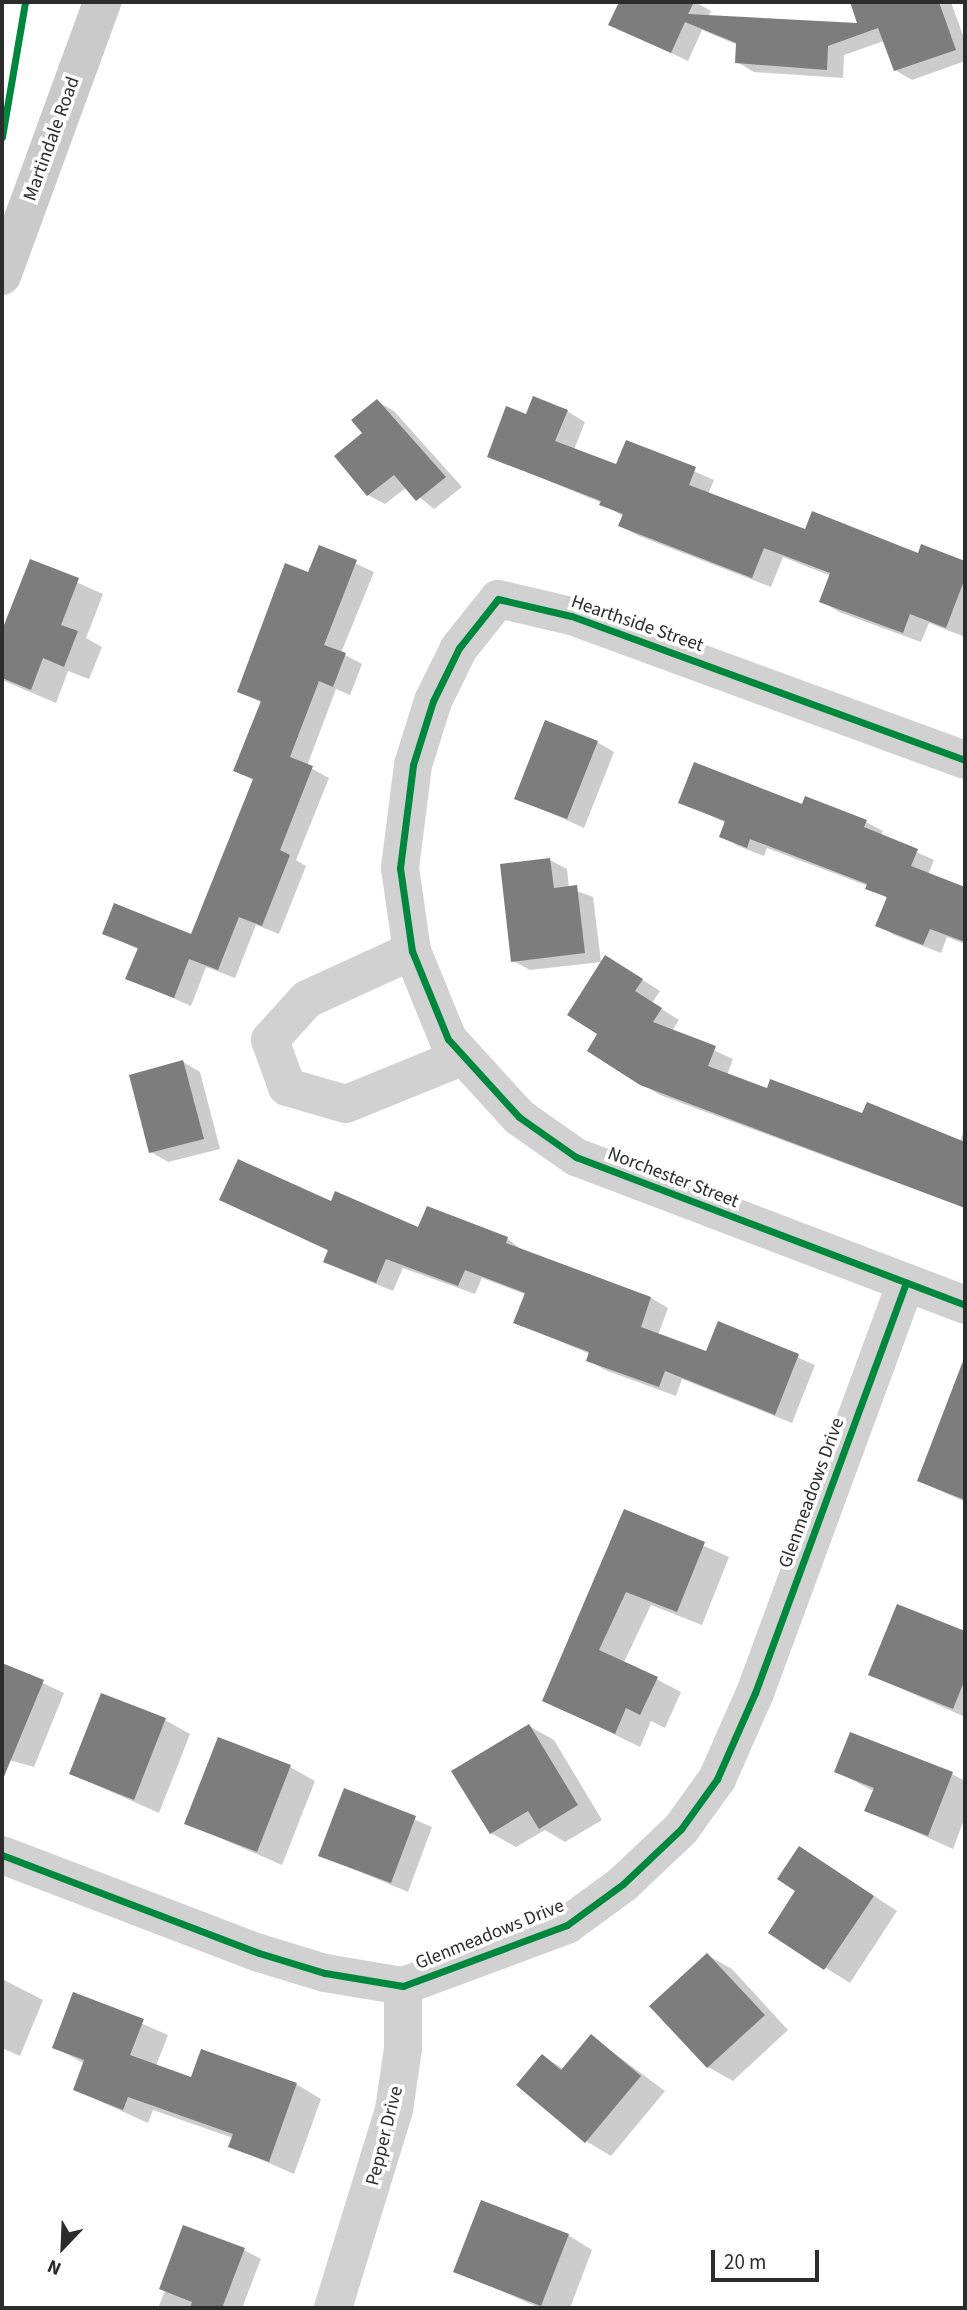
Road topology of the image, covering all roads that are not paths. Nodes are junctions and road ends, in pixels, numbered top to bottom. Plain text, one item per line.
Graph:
1 (102, 2) edge
2 (2, 276) edge
3 (965, 760) edge
4 (412, 951) junction
5 (429, 997) joint
6 (464, 1056) junction
7 (906, 1283) junction
8 (965, 1305) edge
9 (2, 1855) edge
10 (403, 1986) junction
11 (338, 2295) edge

1 - 2 street, Martindale Road
3 - 4 street, Hearthside Street
4 - 5 street, Hearthside Street
4 - 6 street
5 - 6 street, Norchester Street
6 - 7 street, Norchester Street
7 - 8 street, Norchester Street
7 - 10 street, Glenmeadows Drive
9 - 10 street, Glenmeadows Drive
10 - 11 street, Pepper Drive

